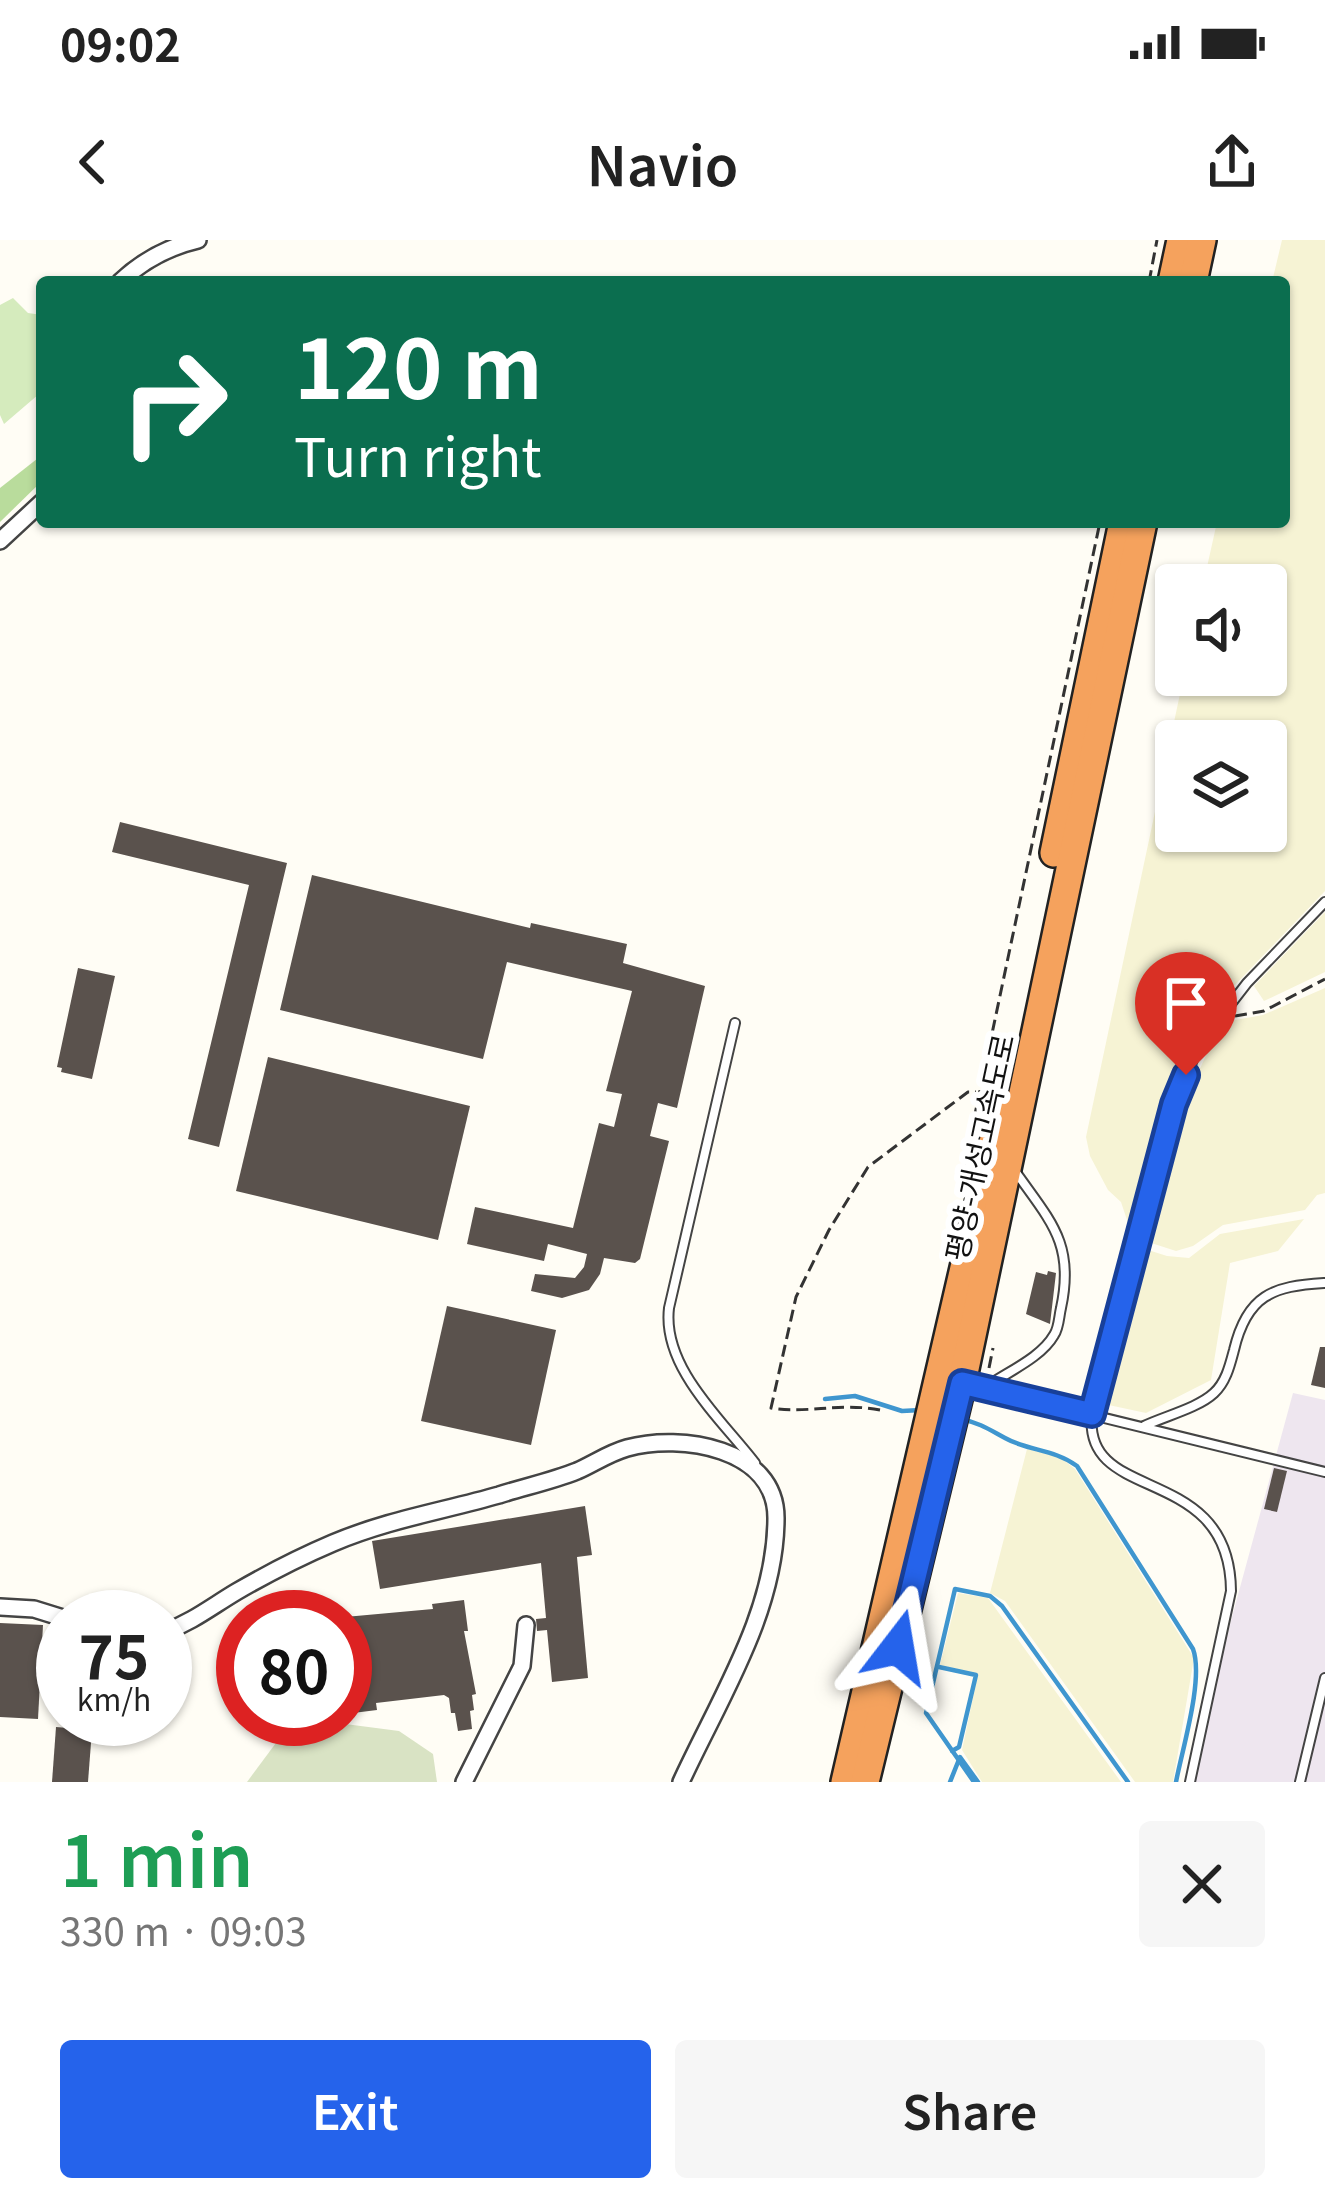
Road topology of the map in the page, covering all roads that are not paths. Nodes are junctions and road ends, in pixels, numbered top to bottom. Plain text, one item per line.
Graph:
1 (198, 240) edge
2 (1181, 240) edge
3 (1202, 240) edge
4 (126, 276) edge
5 (1173, 276) edge
6 (1194, 276) edge
7 (36, 508) edge
8 (1122, 528) edge
9 (1142, 528) edge
10 (0, 541) edge
11 (1325, 902) edge
12 (736, 1023) dead end
13 (1009, 1162) junction
14 (1324, 1283) edge
15 (954, 1400) junction
16 (1092, 1414) junction
17 (1143, 1426) junction
18 (759, 1469) junction
19 (1325, 1472) edge
20 (0, 1607) edge
21 (36, 1611) edge
22 (192, 1623) edge
23 (526, 1625) dead end
24 (1325, 1678) edge
25 (464, 1782) edge
26 (682, 1782) edge
27 (845, 1782) edge
28 (865, 1782) edge
29 (1190, 1782) edge
30 (1300, 1782) edge

1 - 4 street
2 - 5 highway
3 - 6 highway
7 - 10 street
8 - 15 highway, 평양-개성고속도로
9 - 13 highway, 평양-개성고속도로
11 - 16 lane
12 - 18 lane
13 - 15 highway, 평양-개성고속도로
13 - 15 lane
14 - 17 lane
15 - 16 lane
15 - 27 highway, 평양-개성고속도로
15 - 28 highway, 평양-개성고속도로
16 - 17 lane
16 - 29 lane
17 - 19 lane
18 - 22 street
18 - 26 street
20 - 21 street
23 - 25 street
24 - 30 lane

